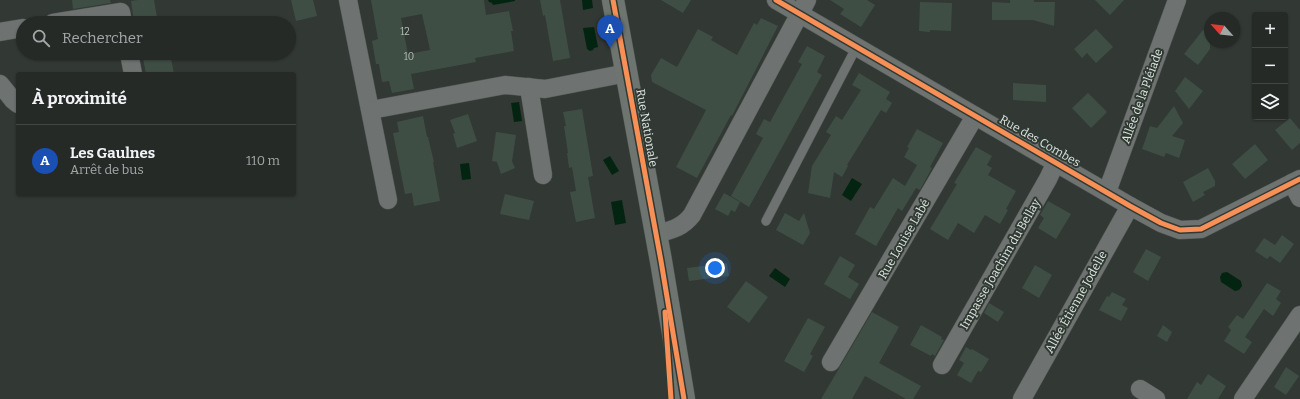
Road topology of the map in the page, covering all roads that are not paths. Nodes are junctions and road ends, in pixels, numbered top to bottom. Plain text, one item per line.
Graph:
1 (348, 0) edge
2 (614, 0) edge
3 (776, 0) edge
4 (1177, 0) edge
5 (803, 7) edge
6 (96, 16) edge
7 (122, 16) edge
8 (16, 29) edge
9 (0, 32) edge
10 (857, 46) junction
11 (130, 60) edge
12 (133, 72) edge
13 (627, 73) junction
14 (0, 84) edge
15 (529, 87) junction
16 (16, 102) edge
17 (371, 110) junction
18 (975, 116) junction
19 (1056, 162) junction
20 (543, 175) dead end
21 (1297, 187) edge
22 (1107, 192) junction
23 (388, 200) dead end
24 (1130, 206) junction
25 (766, 221) dead end
26 (656, 234) junction
27 (661, 260) junction
28 (1300, 315) edge
29 (832, 362) dead end
30 (942, 365) dead end
31 (1140, 389) dead end
32 (670, 399) edge
33 (684, 399) edge
34 (1022, 399) edge
35 (1156, 399) edge
36 (1243, 399) edge

1 - 17 street
2 - 13 main road, Rue Nationale
3 - 5 street, Rue des Combes
4 - 22 street, Allée de la Pléiade
5 - 10 street, Rue des Combes
5 - 26 street
6 - 7 street
8 - 9 street
10 - 18 street, Rue des Combes
10 - 25 lane
11 - 12 street
13 - 15 street
13 - 26 main road, Rue Nationale
14 - 16 street
15 - 17 street
15 - 20 street
17 - 23 street
18 - 19 street, Rue des Combes
18 - 29 street, Rue Louise Labé
19 - 22 street, Rue des Combes
19 - 30 street, Impasse Joachim du Bellay
21 - 24 street, Rue des Combes
22 - 24 street, Rue des Combes
24 - 34 street, Allée Étienne Jodelle
26 - 27 main road, Rue Nationale
27 - 32 main road, Rue Nationale
27 - 33 main road, Rue Nationale
28 - 36 street
31 - 35 street

